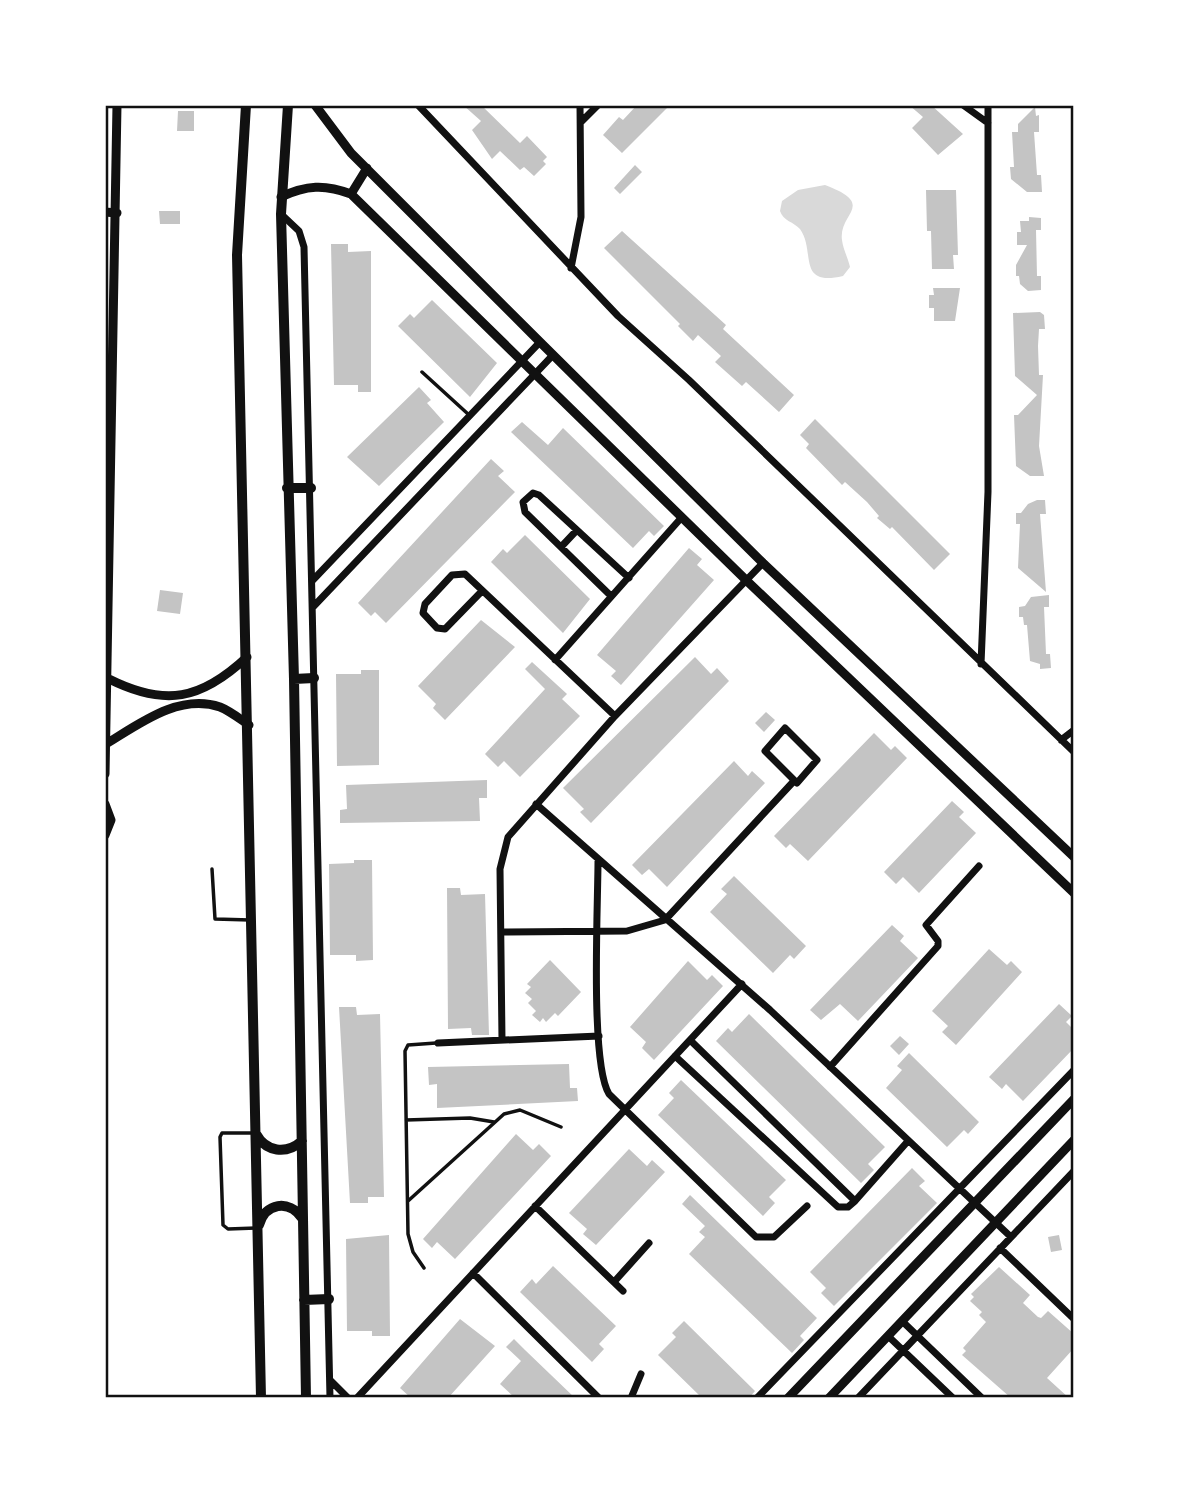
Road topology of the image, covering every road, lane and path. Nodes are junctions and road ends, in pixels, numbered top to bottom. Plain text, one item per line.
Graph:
1 (117, 105) edge
2 (246, 105) edge
3 (288, 105) edge
4 (315, 105) edge
5 (418, 105) edge
6 (580, 105) edge
7 (598, 105) edge
8 (963, 105) edge
9 (988, 105) edge
10 (581, 122) junction
11 (988, 123) junction
12 (367, 168) junction
13 (351, 194) junction
14 (281, 197) junction
15 (105, 212) edge
16 (117, 213) junction
17 (281, 214) junction
18 (105, 246) edge
19 (116, 246) junction
20 (571, 268) junction
21 (540, 342) junction
22 (553, 355) junction
23 (522, 361) junction
24 (422, 372) dead end
25 (534, 373) junction
26 (470, 416) junction
27 (288, 488) junction
28 (311, 488) junction
29 (682, 517) junction
30 (577, 530) junction
31 (561, 547) junction
32 (762, 563) junction
33 (629, 578) junction
34 (312, 581) junction
35 (747, 581) junction
36 (482, 591) junction
37 (611, 596) junction
38 (313, 607) junction
39 (247, 657) junction
40 (555, 660) junction
41 (981, 664) junction
42 (314, 678) junction
43 (108, 679) junction
44 (294, 679) junction
45 (615, 716) junction
46 (249, 725) junction
47 (1074, 730) edge
48 (1061, 740) junction
49 (106, 744) edge
50 (1074, 752) edge
51 (105, 774) edge
52 (793, 782) junction
53 (105, 804) edge
54 (536, 804) junction
55 (105, 835) edge
56 (1074, 857) edge
57 (598, 861) junction
58 (979, 866) dead end
59 (212, 869) dead end
60 (1074, 893) edge
61 (252, 920) junction
62 (665, 920) junction
63 (598, 931) junction
64 (501, 932) junction
65 (742, 984) junction
66 (599, 1036) junction
67 (502, 1040) junction
68 (690, 1040) junction
69 (438, 1043) joint
70 (675, 1056) junction
71 (830, 1067) junction
72 (1074, 1070) edge
73 (1074, 1099) edge
74 (624, 1111) junction
75 (406, 1120) junction
76 (494, 1122) junction
77 (561, 1127) dead end
78 (255, 1133) junction
79 (1074, 1140) edge
80 (302, 1141) junction
81 (908, 1141) junction
82 (1074, 1171) edge
83 (960, 1189) junction
84 (855, 1201) junction
85 (407, 1202) junction
86 (974, 1202) junction
87 (535, 1206) junction
88 (807, 1206) dead end
89 (302, 1219) junction
90 (996, 1222) junction
91 (258, 1228) junction
92 (1011, 1237) junction
93 (649, 1243) dead end
94 (1000, 1248) junction
95 (424, 1268) dead end
96 (473, 1273) junction
97 (614, 1282) junction
98 (623, 1291) dead end
99 (304, 1300) junction
100 (329, 1300) junction
101 (1074, 1319) edge
102 (902, 1321) junction
103 (888, 1336) junction
104 (917, 1336) junction
105 (903, 1350) junction
106 (641, 1374) dead end
107 (330, 1380) junction
108 (261, 1398) edge
109 (306, 1398) edge
110 (330, 1398) edge
111 (348, 1398) edge
112 (357, 1398) edge
113 (599, 1398) edge
114 (631, 1398) edge
115 (757, 1398) edge
116 (788, 1398) edge
117 (829, 1398) edge
118 (858, 1398) edge
119 (953, 1398) edge
120 (982, 1398) edge

1 - 16 street
2 - 39 main road
3 - 14 main road
4 - 12 street
5 - 20 street
6 - 10 street
7 - 10 street
8 - 11 street
9 - 11 street
10 - 20 street
11 - 41 street
12 - 13 street
12 - 21 street
13 - 14 street
13 - 23 street
14 - 17 main road
15 - 16 street
16 - 19 street
17 - 27 main road
17 - 28 street
18 - 19 street
19 - 43 street
20 - 41 street
21 - 22 street
21 - 23 street
22 - 25 street
22 - 32 street
23 - 25 street
23 - 26 street
24 - 26 lane
25 - 29 street
25 - 38 street
26 - 34 street
27 - 28 main road
27 - 44 main road
28 - 34 street
29 - 33 street
29 - 35 street
30 - 31 street
30 - 31 street
30 - 33 street
31 - 37 street
32 - 35 street
32 - 56 street
33 - 37 street
34 - 38 street
35 - 45 street
35 - 60 street
36 - 36 street
36 - 40 street
37 - 40 street
38 - 42 street
39 - 43 street
39 - 46 main road
40 - 45 street
41 - 48 street
42 - 44 main road
42 - 100 street
43 - 49 street
44 - 80 main road
45 - 54 street
46 - 49 street
46 - 61 main road
47 - 48 street
48 - 50 street
49 - 51 street
52 - 52 street
52 - 62 street
53 - 55 street
54 - 57 street
54 - 64 street
57 - 62 street
57 - 63 street
58 - 71 street
59 - 61 lane
61 - 78 main road
62 - 63 street
62 - 65 street
63 - 64 street
63 - 66 street
64 - 67 street
65 - 68 street
65 - 71 street
66 - 67 street
66 - 74 street
67 - 69 street
68 - 70 street
68 - 84 street
69 - 75 lane
70 - 74 street
70 - 84 street
71 - 81 street
72 - 83 street
73 - 86 street
74 - 87 street
74 - 88 street
75 - 76 lane
75 - 85 lane
76 - 77 lane
76 - 85 lane
78 - 80 main road
78 - 91 main road
78 - 91 lane
79 - 90 street
80 - 89 main road
81 - 83 street
81 - 84 street
82 - 92 street
83 - 86 street
83 - 115 street
85 - 95 lane
86 - 90 street
86 - 116 street
87 - 96 street
87 - 97 street
89 - 91 main road
89 - 99 main road
90 - 92 street
90 - 102 street
91 - 108 main road
92 - 94 street
93 - 97 street
94 - 101 street
94 - 104 street
96 - 112 street
96 - 113 street
97 - 98 street
99 - 100 main road
99 - 109 main road
100 - 107 street
102 - 103 street
102 - 104 street
103 - 105 street
103 - 117 street
104 - 105 street
104 - 120 street
105 - 118 street
105 - 119 street
106 - 114 street
107 - 110 street
107 - 111 street

